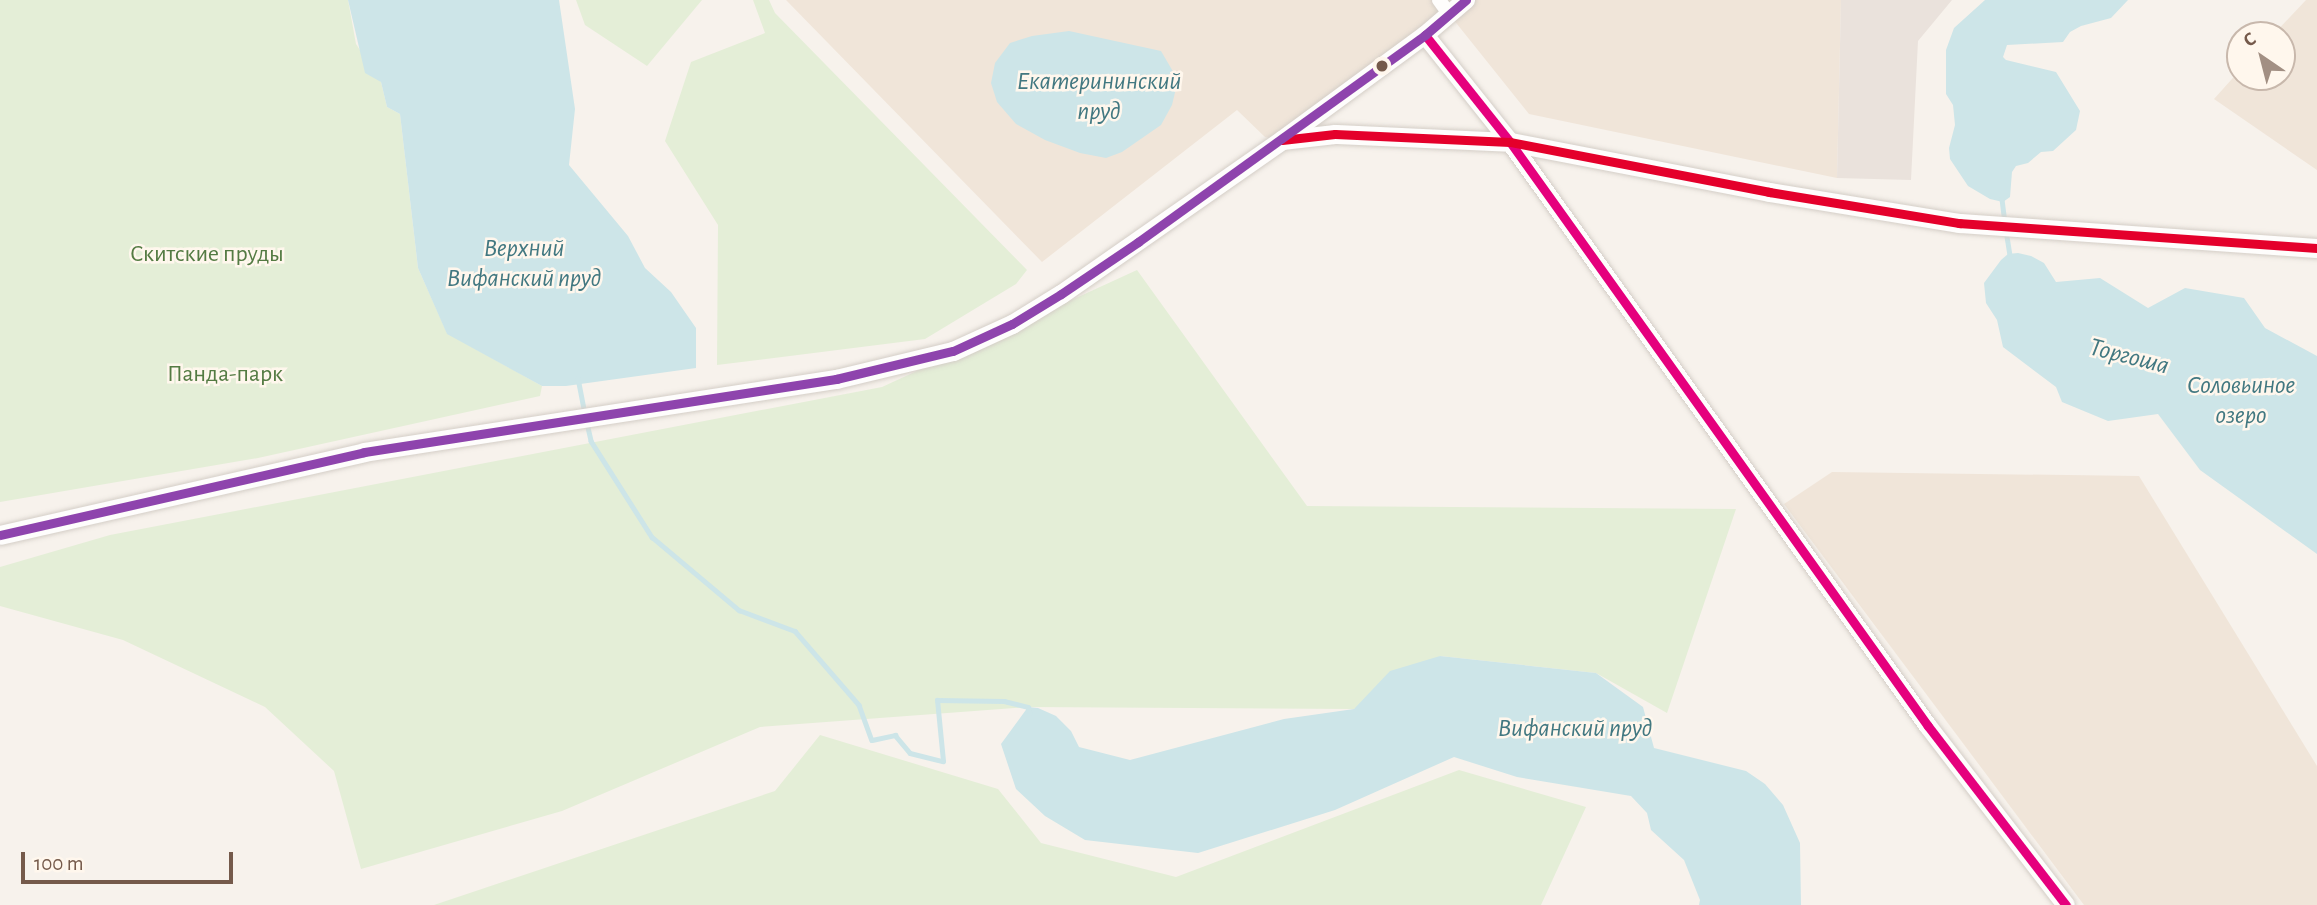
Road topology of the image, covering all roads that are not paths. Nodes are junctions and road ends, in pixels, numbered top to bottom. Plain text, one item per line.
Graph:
1 (1466, 0) edge
2 (1444, 7) edge
3 (1425, 35) junction
4 (1282, 140) junction
5 (1510, 142) junction
6 (2317, 248) edge
7 (0, 535) edge
8 (2066, 905) edge

1 - 2 street
2 - 3 street
3 - 4 street
3 - 5 street
4 - 5 main road
4 - 7 main road
5 - 6 main road
5 - 8 street

